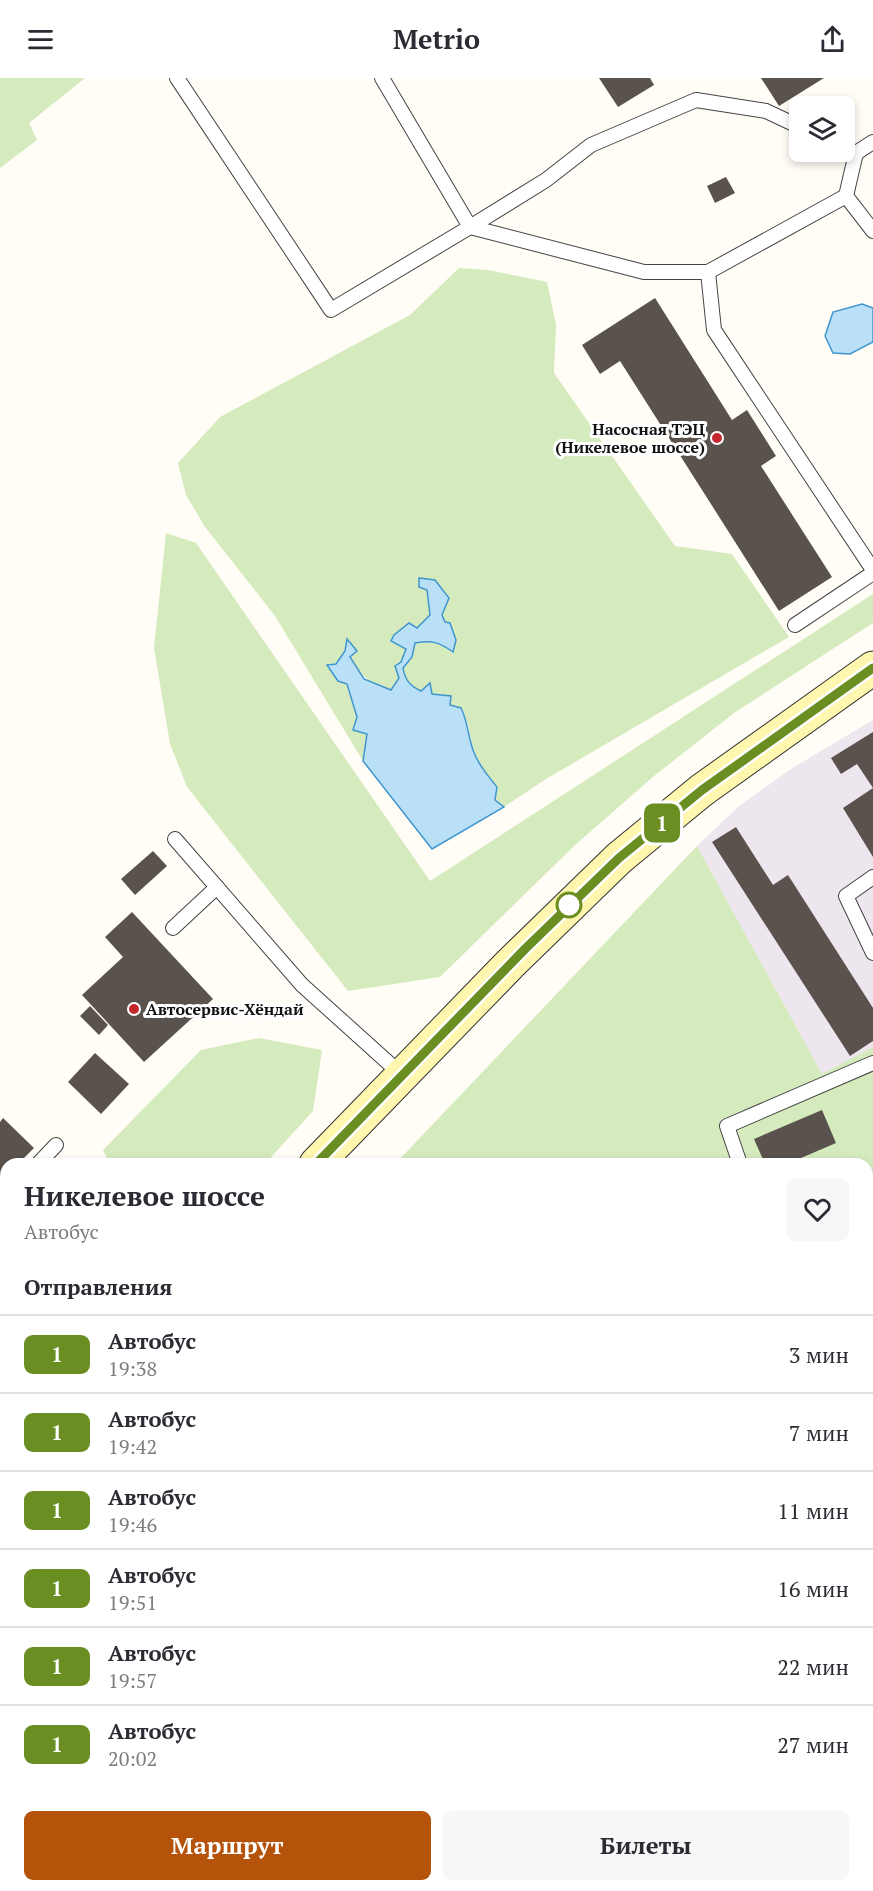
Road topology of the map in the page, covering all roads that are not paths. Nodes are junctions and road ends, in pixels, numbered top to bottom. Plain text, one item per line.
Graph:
1 (177, 78) edge
2 (382, 78) edge
3 (789, 122) edge
4 (873, 142) edge
5 (855, 148) edge
6 (849, 162) edge
7 (846, 196) junction
8 (470, 227) junction
9 (873, 231) edge
10 (708, 272) junction
11 (873, 571) edge
12 (795, 625) dead end
13 (873, 668) edge
14 (175, 839) dead end
15 (873, 877) edge
16 (217, 886) junction
17 (173, 928) dead end
18 (873, 953) edge
19 (873, 1063) edge
20 (404, 1076) junction
21 (56, 1144) dead end
22 (43, 1158) edge
23 (322, 1158) edge
24 (738, 1158) edge

1 - 8 lane
2 - 8 lane
3 - 8 lane
4 - 5 lane
6 - 7 lane
7 - 9 lane
7 - 10 lane
8 - 10 lane
10 - 11 lane
11 - 12 lane
13 - 20 main road
14 - 16 lane
15 - 18 lane
16 - 17 lane
16 - 20 lane
19 - 24 lane
20 - 23 main road
21 - 22 lane

